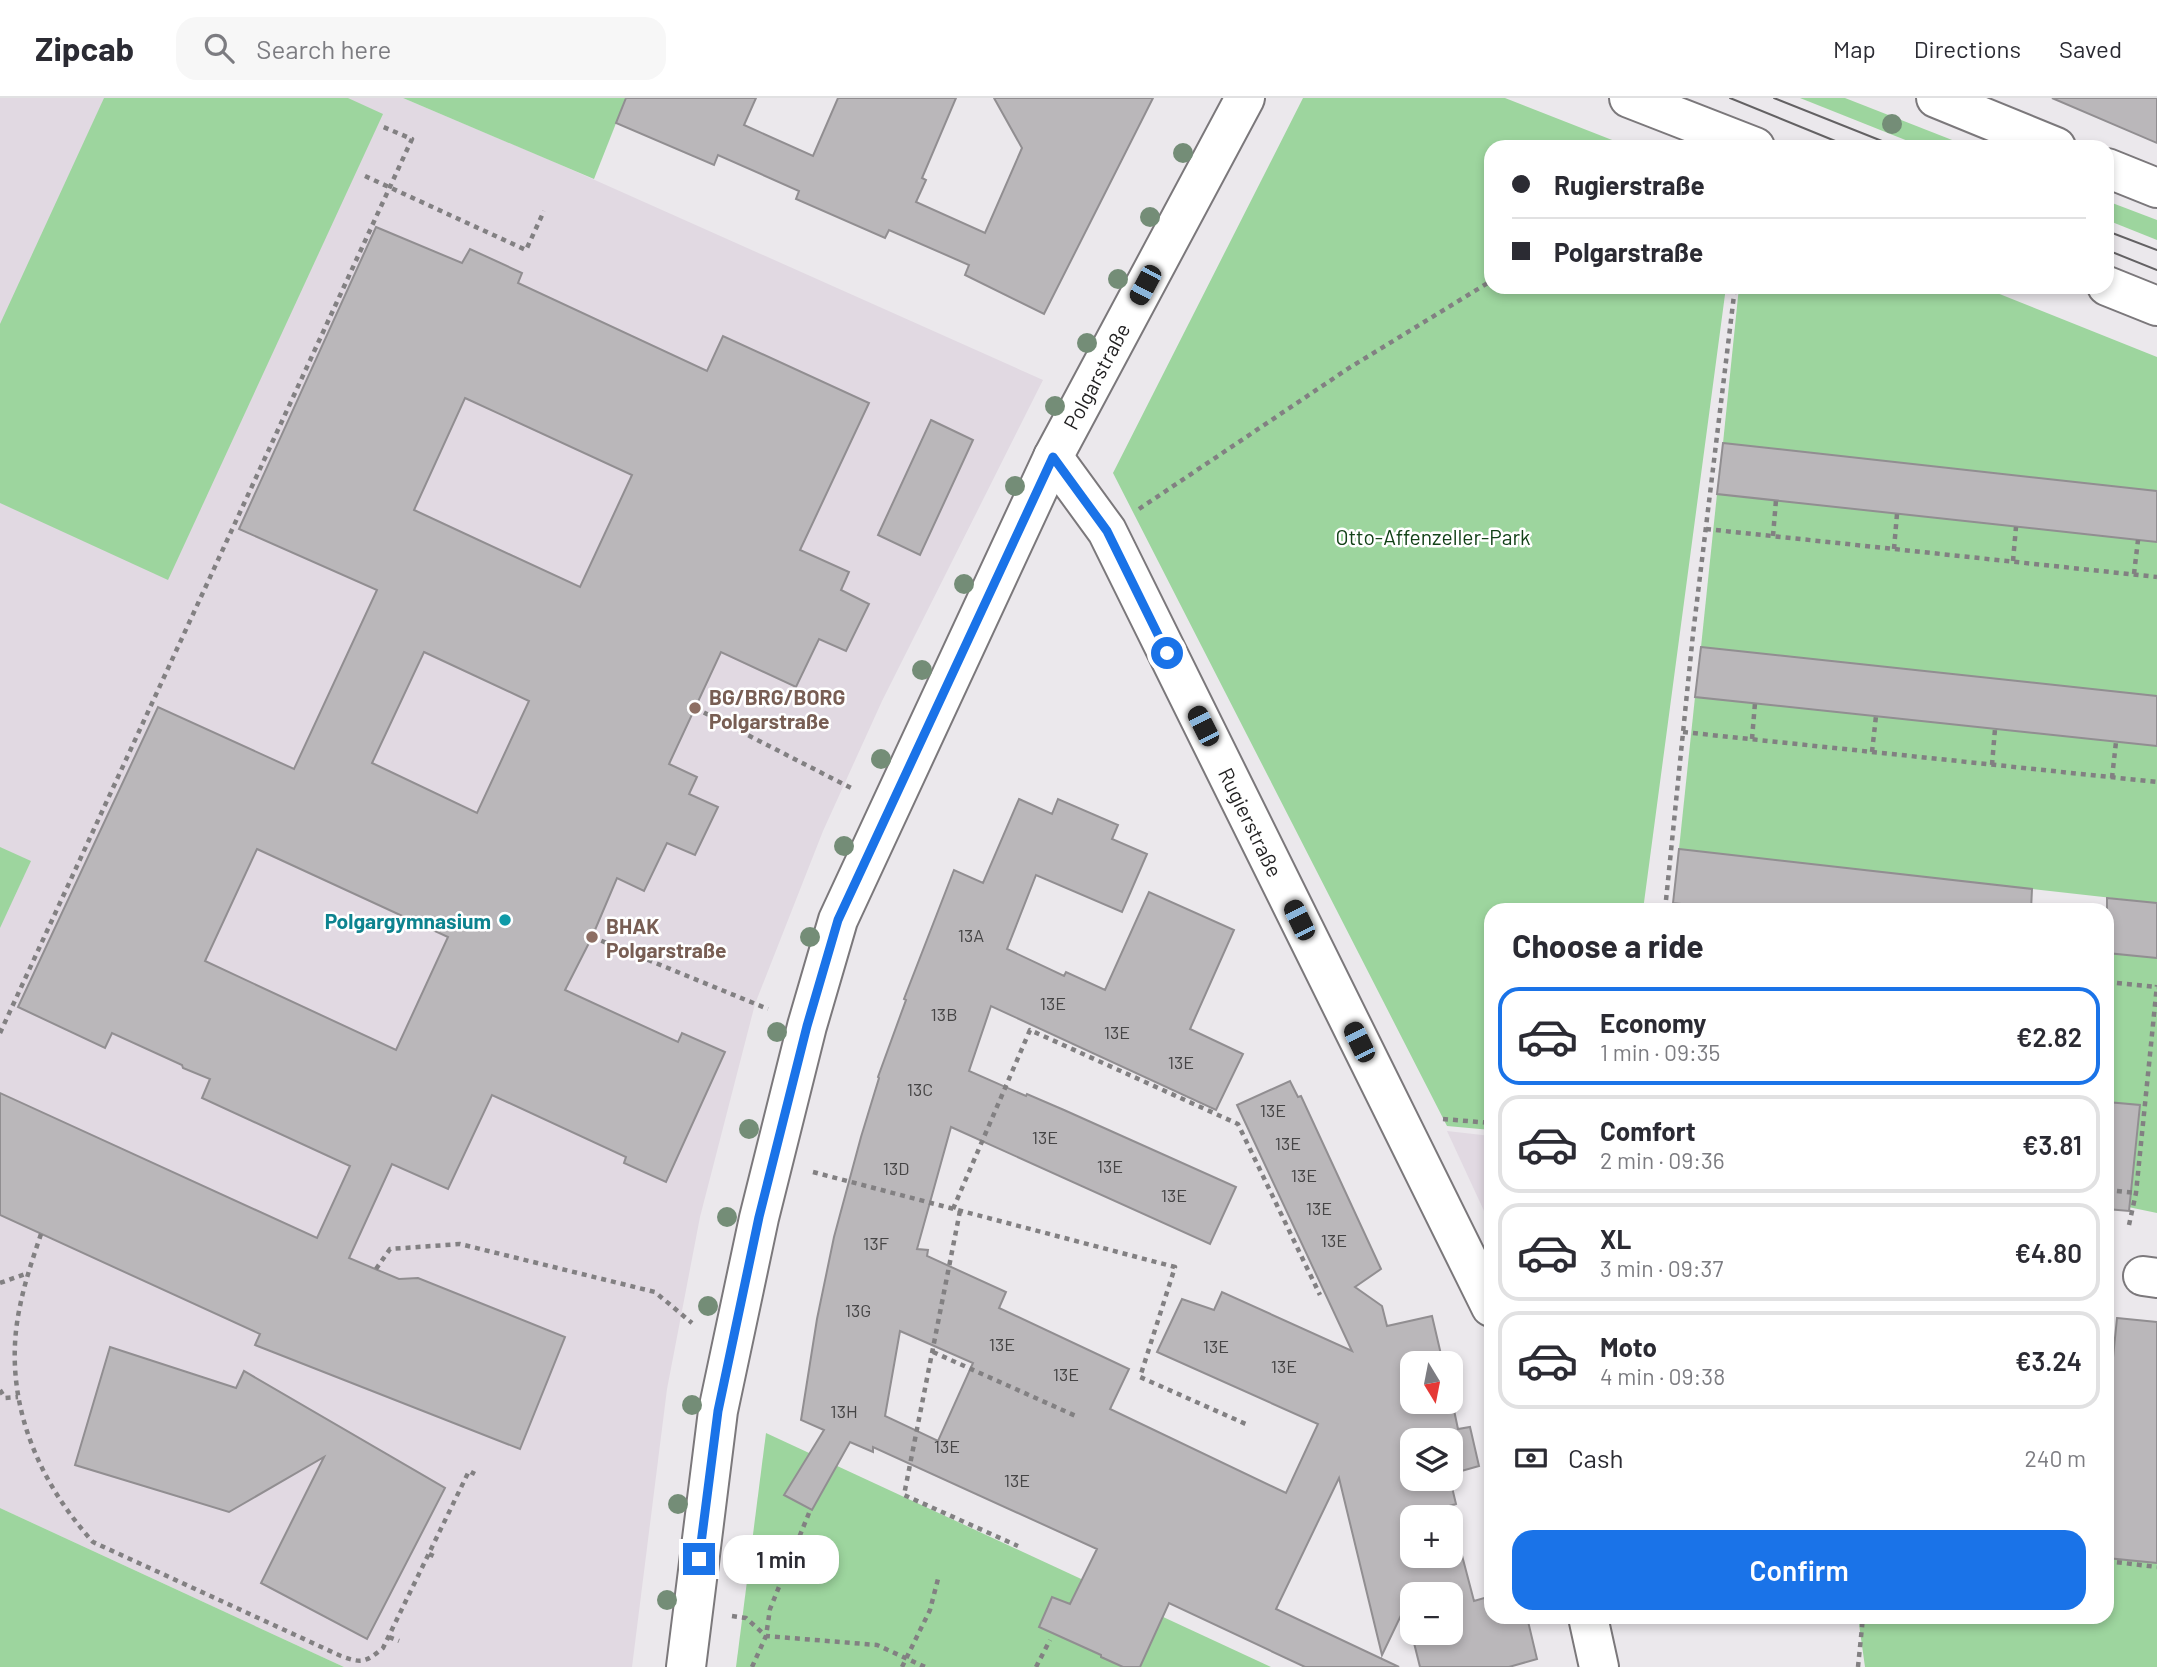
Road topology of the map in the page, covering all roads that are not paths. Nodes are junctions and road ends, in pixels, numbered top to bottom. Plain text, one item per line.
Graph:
1 (1245, 98) edge
2 (1629, 98) edge
3 (1936, 98) edge
4 (1737, 140) edge
5 (2039, 140) edge
6 (2114, 171) edge
7 (2157, 188) edge
8 (2114, 289) edge
9 (2157, 306) edge
10 (1053, 457) junction
11 (1484, 1293) edge
12 (1590, 1624) edge
13 (686, 1667) edge
14 (1599, 1667) edge

1 - 10 street, Polgarstraße
2 - 4 street
3 - 5 street
6 - 7 street
8 - 9 street
10 - 11 street, Rugierstraße
10 - 13 street, Polgarstraße
12 - 14 street

